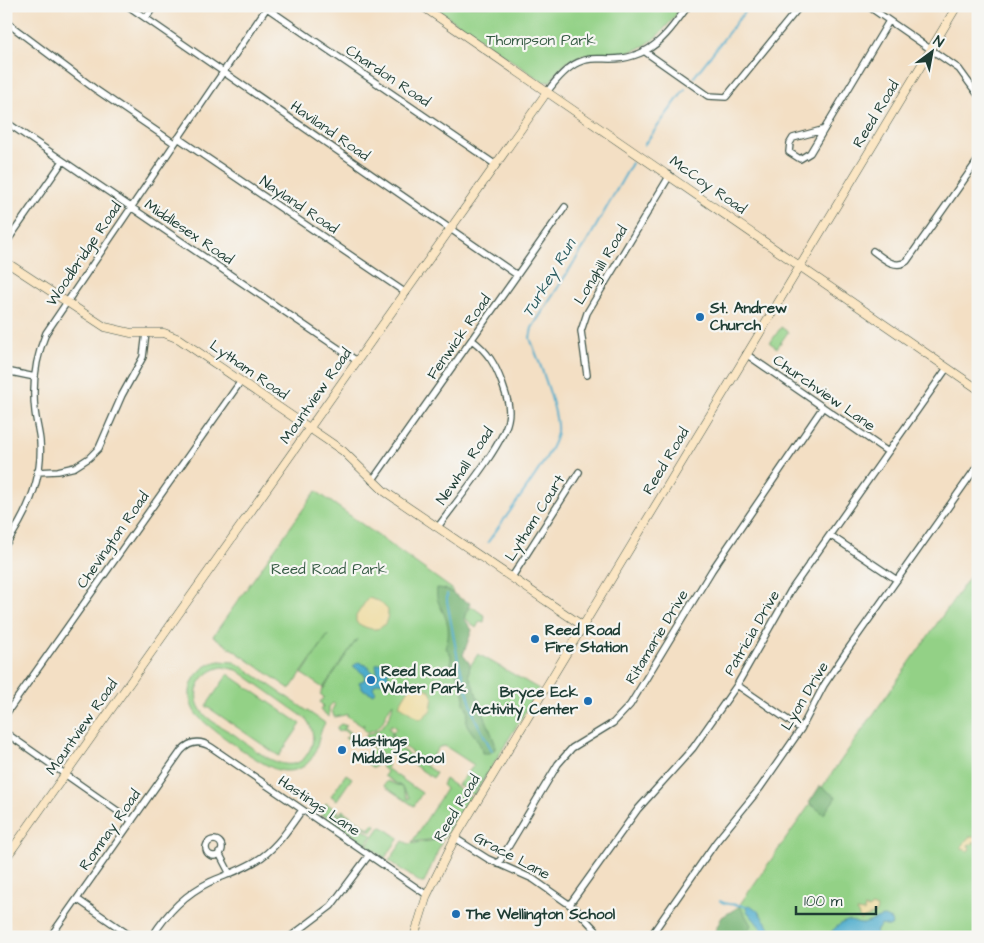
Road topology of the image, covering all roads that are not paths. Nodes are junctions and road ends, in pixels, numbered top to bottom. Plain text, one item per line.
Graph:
1 (128, 6) edge
2 (154, 6) edge
3 (422, 6) edge
4 (688, 6) edge
5 (800, 6) edge
6 (868, 6) edge
7 (957, 6) edge
8 (267, 7) edge
9 (146, 18) junction
10 (890, 21) junction
11 (6, 22) edge
12 (931, 49) junction
13 (644, 51) junction
14 (223, 72) junction
15 (547, 92) junction
16 (978, 95) edge
17 (6, 122) edge
18 (822, 130) junction
19 (176, 141) junction
20 (978, 160) edge
21 (63, 161) junction
22 (496, 165) junction
23 (670, 175) junction
24 (131, 207) junction
25 (565, 207) dead end
26 (451, 229) junction
27 (6, 243) edge
28 (873, 251) dead end
29 (6, 262) edge
30 (801, 266) junction
31 (517, 275) junction
32 (406, 293) junction
33 (66, 302) junction
34 (146, 333) junction
35 (472, 340) junction
36 (746, 354) junction
37 (357, 361) junction
38 (947, 368) junction
39 (6, 371) edge
40 (587, 375) dead end
41 (35, 377) junction
42 (241, 381) junction
43 (978, 389) edge
44 (823, 407) junction
45 (310, 428) junction
46 (888, 452) junction
47 (978, 465) edge
48 (37, 472) junction
49 (579, 472) dead end
50 (372, 481) junction
51 (438, 527) junction
52 (830, 535) junction
53 (6, 544) edge
54 (512, 577) junction
55 (897, 580) junction
56 (583, 626) junction
57 (737, 685) junction
58 (6, 714) edge
59 (801, 729) junction
60 (6, 733) edge
61 (194, 742) joint
62 (66, 774) junction
63 (302, 810) junction
64 (132, 821) junction
65 (454, 838) junction
66 (10, 847) edge
67 (219, 854) dead end
68 (369, 855) junction
69 (6, 858) edge
70 (498, 864) junction
71 (230, 874) junction
72 (427, 895) junction
73 (77, 899) junction
74 (570, 904) junction
75 (297, 935) edge
76 (50, 937) edge
77 (132, 937) edge
78 (152, 937) edge
79 (290, 937) edge
80 (414, 937) edge
81 (602, 937) edge
82 (650, 937) edge

1 - 9 street, Haviland Road
2 - 9 street
3 - 15 main road, McCoy Road
4 - 13 street, Mountview Road
5 - 13 street
6 - 10 street
7 - 12 main road, Reed Road
8 - 14 street, Woodbridge Road
8 - 22 street, Chardon Road
9 - 14 street, Haviland Road
10 - 12 street
10 - 18 street
11 - 19 street, Nayland Road
12 - 16 street
12 - 30 main road, Reed Road
13 - 15 street, Mountview Road
14 - 19 street, Woodbridge Road
14 - 26 street, Haviland Road
15 - 22 main road, Mountview Road
15 - 23 main road, McCoy Road
17 - 21 street, Middlesex Road
18 - 18 street
19 - 24 street, Woodbridge Road
19 - 32 street, Nayland Road
20 - 28 street
21 - 24 street, Middlesex Road
21 - 27 street
22 - 26 main road, Mountview Road
23 - 30 main road, McCoy Road
23 - 40 street, Longhill Road
24 - 33 street, Woodbridge Road
24 - 37 street, Middlesex Road
25 - 31 street, Fenwick Road
26 - 31 street, Haviland Road
26 - 32 main road, Mountview Road
29 - 33 main road, Lytham Road
30 - 36 main road, Reed Road
30 - 38 main road, McCoy Road
31 - 35 street, Fenwick Road
32 - 37 main road, Mountview Road
33 - 34 main road, Lytham Road
33 - 41 street, Woodbridge Road
34 - 42 main road, Lytham Road
34 - 48 street
35 - 50 street, Fenwick Road
35 - 51 street, Newhall Road
36 - 44 street, Churchview Lane
36 - 56 main road, Reed Road
37 - 45 main road, Mountview Road
38 - 43 main road, McCoy Road
38 - 46 street, Patricia Drive
39 - 41 street
41 - 48 street, Woodbridge Road
42 - 45 main road, Lytham Road
42 - 58 street, Chevington Road
44 - 46 street, Churchview Lane
44 - 70 street, Ritamarie Drive
45 - 50 main road, Lytham Road
45 - 62 main road, Mountview Road
46 - 52 street, Patricia Drive
47 - 55 street, Lyon Drive
48 - 53 street, Woodbridge Road
49 - 54 street, Lytham Court
50 - 51 main road, Lytham Road
51 - 54 main road, Lytham Road
52 - 55 street
52 - 57 street, Patricia Drive
54 - 56 main road, Lytham Road
55 - 59 street, Lyon Drive
56 - 65 main road, Reed Road
57 - 59 street
57 - 74 street, Patricia Drive
59 - 82 street, Lyon Drive
60 - 62 street
61 - 63 street, Hastings Lane
61 - 64 street, Romnay Road
62 - 64 street
62 - 66 main road, Mountview Road
63 - 68 street, Hastings Lane
63 - 71 street
64 - 73 street, Romnay Road
65 - 70 street, Grace Lane
65 - 72 main road, Reed Road
66 - 69 main road, Mountview Road
67 - 71 street
68 - 72 street, Hastings Lane
68 - 75 street
70 - 74 street, Grace Lane
71 - 78 street
72 - 80 main road, Reed Road
73 - 76 street, Romnay Road
73 - 77 street
74 - 81 street, Grace Lane
75 - 79 street

